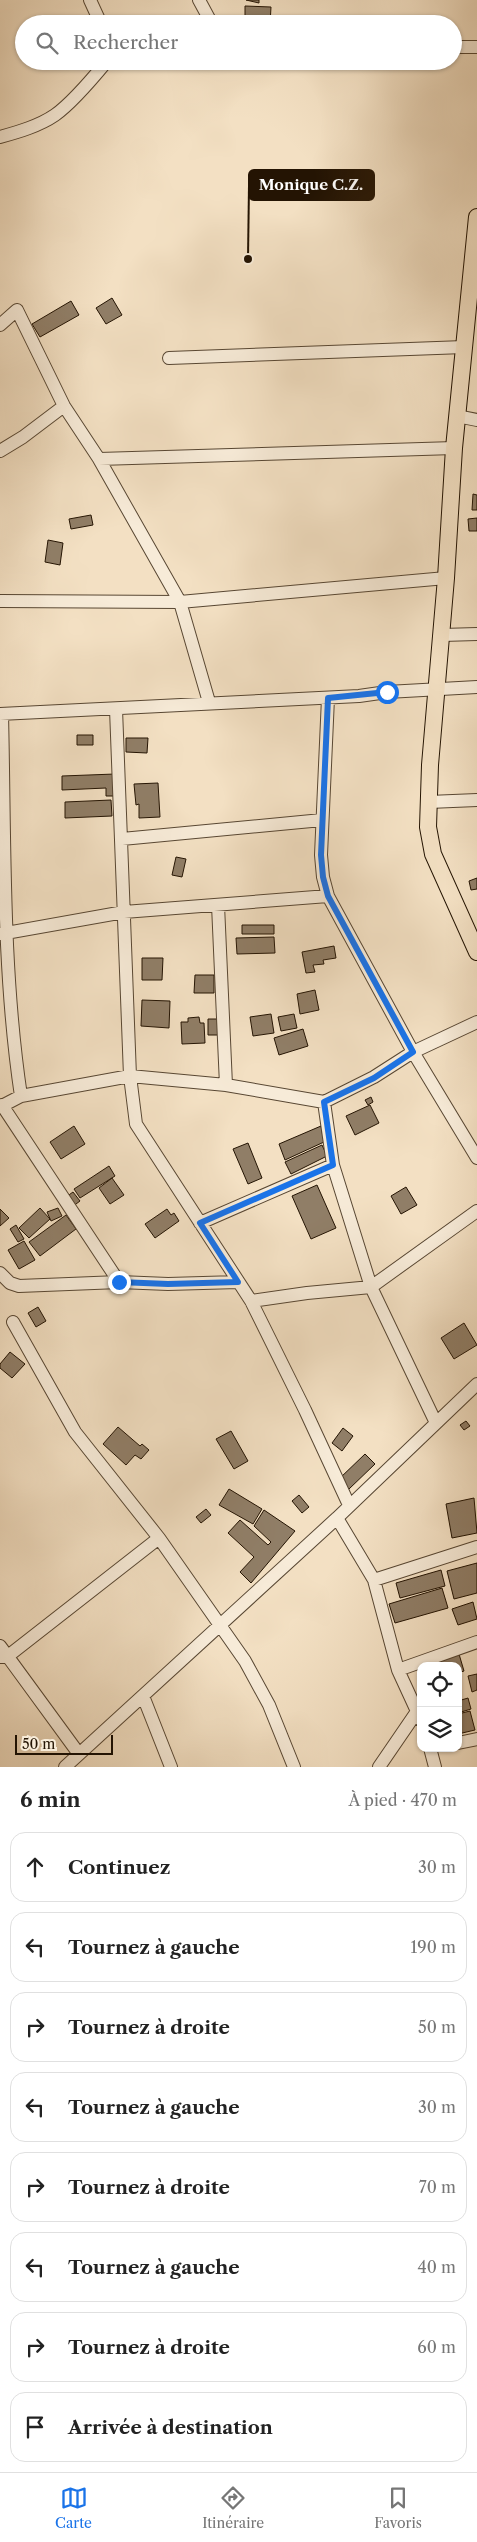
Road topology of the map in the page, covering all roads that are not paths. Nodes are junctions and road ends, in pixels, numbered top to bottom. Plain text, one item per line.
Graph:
1 (90, 0) edge
2 (199, 0) edge
3 (97, 15) edge
4 (207, 15) edge
5 (462, 47) edge
6 (477, 47) edge
7 (100, 70) edge
8 (0, 137) edge
9 (477, 217) edge
10 (0, 325) edge
11 (464, 347) junction
12 (168, 358) dead end
13 (64, 406) junction
14 (457, 416) junction
15 (477, 420) edge
16 (454, 448) junction
17 (0, 451) edge
18 (99, 459) junction
19 (446, 578) junction
20 (0, 601) edge
21 (180, 602) junction
22 (477, 634) edge
23 (442, 635) junction
24 (477, 687) edge
25 (438, 689) junction
26 (328, 698) junction
27 (208, 702) junction
28 (116, 709) junction
29 (1, 714) edge
30 (477, 800) edge
31 (429, 802) junction
32 (322, 820) junction
33 (122, 839) junction
34 (328, 896) junction
35 (218, 905) junction
36 (124, 912) junction
37 (4, 933) edge
38 (473, 935) edge
39 (477, 952) edge
40 (477, 1022) edge
41 (413, 1052) junction
42 (130, 1076) junction
43 (226, 1085) junction
44 (21, 1096) junction
45 (324, 1102) junction
46 (1, 1106) edge
47 (477, 1158) edge
48 (333, 1165) junction
49 (477, 1211) edge
50 (200, 1223) junction
51 (0, 1273) edge
52 (119, 1282) junction
53 (238, 1282) junction
54 (371, 1287) junction
55 (251, 1301) junction
56 (13, 1322) dead end
57 (477, 1384) edge
58 (436, 1423) junction
59 (349, 1505) junction
60 (337, 1518) junction
61 (159, 1538) junction
62 (477, 1547) edge
63 (374, 1580) junction
64 (221, 1624) junction
65 (477, 1642) edge
66 (3, 1653) edge
67 (398, 1670) junction
68 (143, 1696) junction
69 (417, 1711) edge
70 (417, 1718) edge
71 (477, 1739) edge
72 (462, 1742) edge
73 (431, 1752) edge
74 (79, 1754) junction
75 (65, 1767) edge
76 (171, 1767) edge
77 (294, 1767) edge
78 (379, 1767) edge
79 (435, 1767) edge

1 - 3 street
2 - 4 street
5 - 6 street
7 - 8 street
9 - 11 main road
10 - 13 street
11 - 12 street
11 - 14 main road
13 - 17 street
13 - 18 street
14 - 15 street
14 - 16 main road
16 - 18 street
16 - 19 main road
18 - 21 street
19 - 21 street
19 - 23 main road
20 - 21 street
21 - 27 street
22 - 23 street
23 - 25 main road
24 - 25 street
25 - 26 street
25 - 31 main road
26 - 27 street
26 - 32 street
27 - 28 street
28 - 29 street
28 - 33 street
29 - 37 street
30 - 31 street
31 - 38 main road
32 - 33 street
32 - 34 street
33 - 36 street
34 - 35 street
34 - 41 street
35 - 36 street
35 - 43 street
36 - 37 street
36 - 42 street
37 - 44 street
38 - 39 main road
40 - 41 street
41 - 45 street
41 - 47 street
42 - 43 street
42 - 44 street
42 - 50 street
43 - 45 street
44 - 46 street
45 - 48 street
46 - 52 street
48 - 50 street
48 - 54 street
49 - 54 street
50 - 53 street
51 - 52 street
52 - 53 street
53 - 55 street
54 - 55 street
54 - 58 street
55 - 59 street
56 - 61 street
57 - 58 street
58 - 59 street
59 - 60 street
60 - 63 street
60 - 64 street
61 - 64 street
61 - 66 street
62 - 63 street
63 - 67 street
64 - 68 street
64 - 77 street
65 - 67 street
66 - 74 street
67 - 69 street
68 - 74 street
68 - 76 street
70 - 78 street
71 - 72 street
73 - 79 street
74 - 75 street

